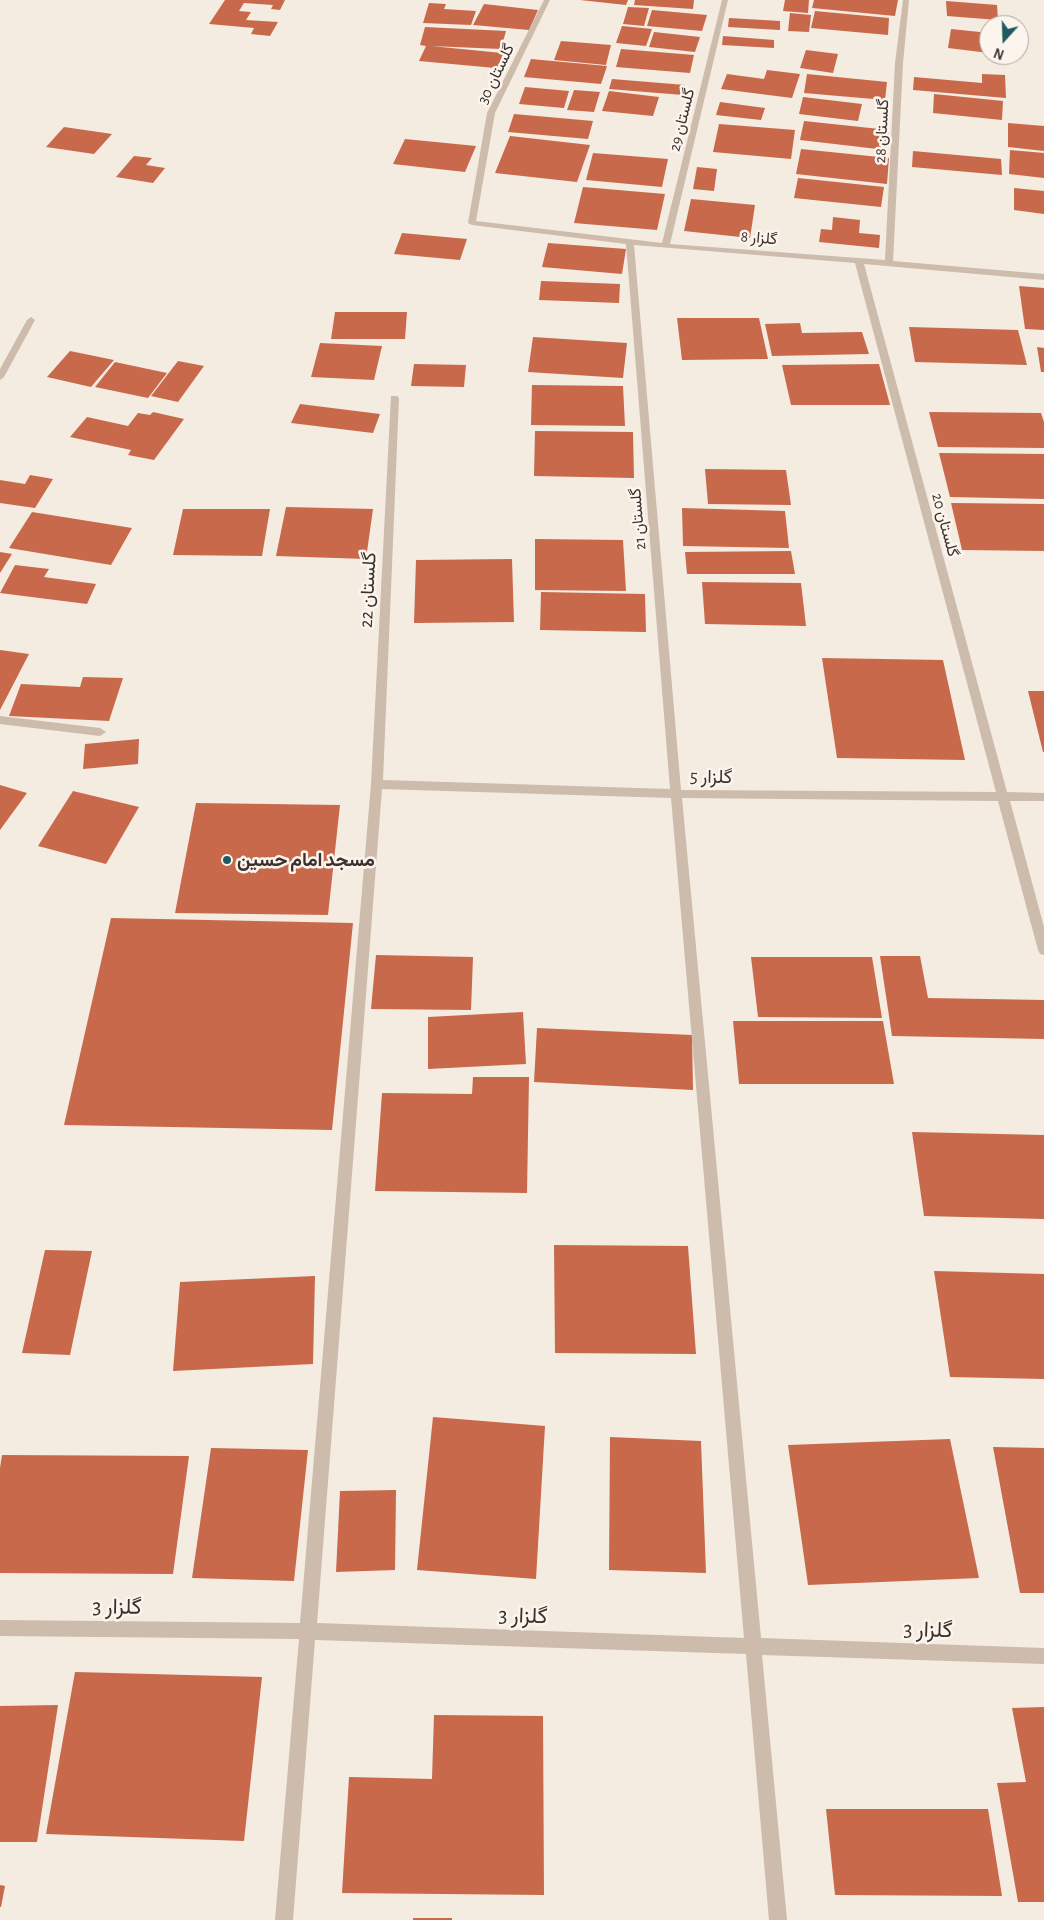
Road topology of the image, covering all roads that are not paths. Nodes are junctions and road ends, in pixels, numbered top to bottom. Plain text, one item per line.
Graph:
1 (547, 0) edge
2 (725, 0) edge
3 (906, 0) edge
4 (472, 223) joint
5 (630, 242) junction
6 (665, 246) junction
7 (859, 261) junction
8 (889, 263) junction
9 (1044, 277) edge
10 (31, 320) dead end
11 (0, 377) edge
12 (394, 398) dead end
13 (0, 720) edge
14 (100, 732) dead end
15 (377, 784) junction
16 (676, 794) junction
17 (1002, 797) junction
18 (1044, 797) edge
19 (1044, 950) edge
20 (0, 1628) edge
21 (307, 1631) junction
22 (753, 1646) junction
23 (1044, 1656) edge
24 (284, 1920) edge
25 (778, 1920) edge

1 - 4 street, گلستان 30
2 - 6 street, گلستان 29
3 - 8 street, گلستان 28
4 - 5 street, گلزار 8
5 - 6 street, گلزار 8
5 - 16 street, گلستان 21
6 - 7 street, گلزار 8
7 - 8 street, گلزار 8
7 - 17 street, گلستان 20
8 - 9 street, گلزار 8
10 - 11 street
12 - 15 street, گلستان 22
13 - 14 street
15 - 16 street, گلزار 5
15 - 21 street, گلستان 22
16 - 17 street, گلزار 5
16 - 22 street, گلستان 21
17 - 18 street, گلزار 5
17 - 19 street, گلستان 20
20 - 21 street, گلزار 3
21 - 22 street, گلزار 3
21 - 24 street, گلستان 22
22 - 23 street, گلزار 3
22 - 25 street, گلستان 21

